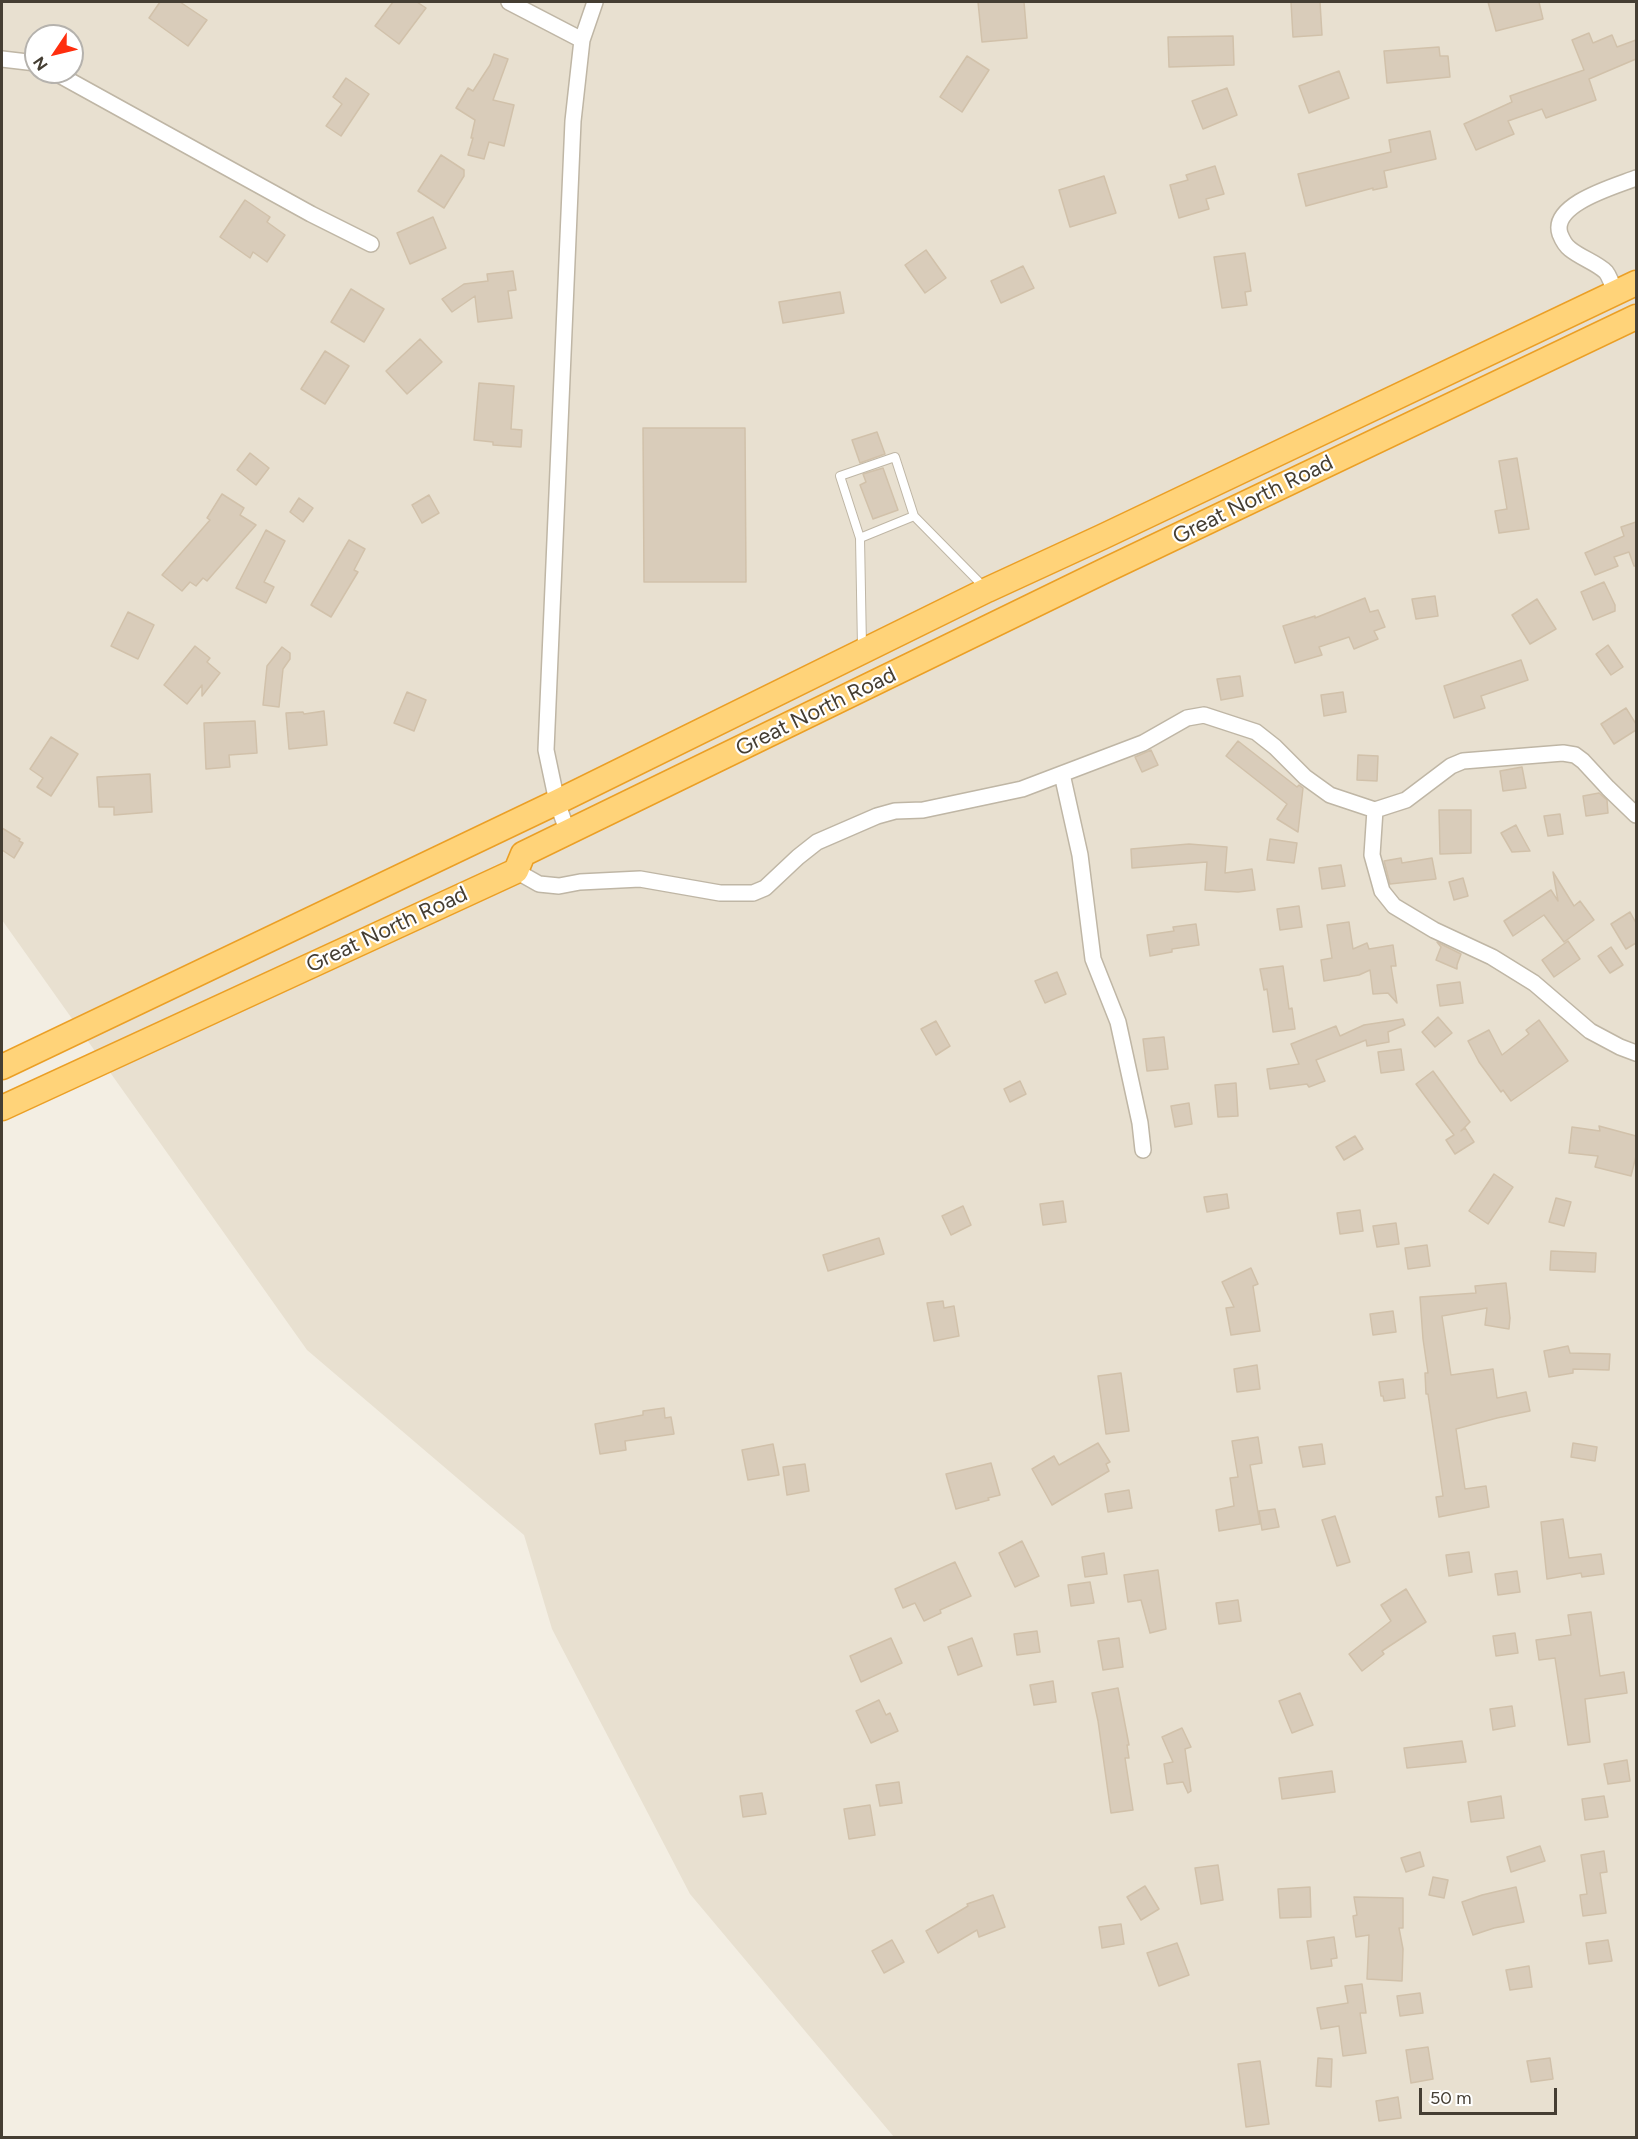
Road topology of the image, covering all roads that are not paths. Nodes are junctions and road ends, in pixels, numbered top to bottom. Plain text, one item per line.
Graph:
1 (509, 2) edge
2 (595, 2) edge
3 (582, 40) junction
4 (2, 59) edge
5 (24, 62) edge
6 (76, 84) edge
7 (1636, 178) edge
8 (371, 244) dead end
9 (1636, 283) edge
10 (1615, 294) junction
11 (1636, 317) edge
12 (914, 516) junction
13 (860, 538) junction
14 (987, 590) junction
15 (862, 652) junction
16 (1062, 774) junction
17 (556, 802) junction
18 (1375, 810) junction
19 (1636, 815) edge
20 (568, 833) junction
21 (516, 871) junction
22 (1636, 1053) edge
23 (2, 1068) edge
24 (2, 1108) edge
25 (1143, 1150) dead end

1 - 3 street
2 - 3 street
3 - 17 street
4 - 5 street
6 - 8 street
7 - 10 street
9 - 10 highway, Great North Road
10 - 14 highway, Great North Road
11 - 20 highway, Great North Road
12 - 13 lane
12 - 13 lane
12 - 14 lane
13 - 15 lane
14 - 15 highway, Great North Road
15 - 17 highway, Great North Road
16 - 18 street
16 - 21 street
16 - 25 street
17 - 20 street
17 - 23 highway, Great North Road
18 - 19 street
18 - 22 street
20 - 21 highway, Great North Road
21 - 24 highway, Great North Road

